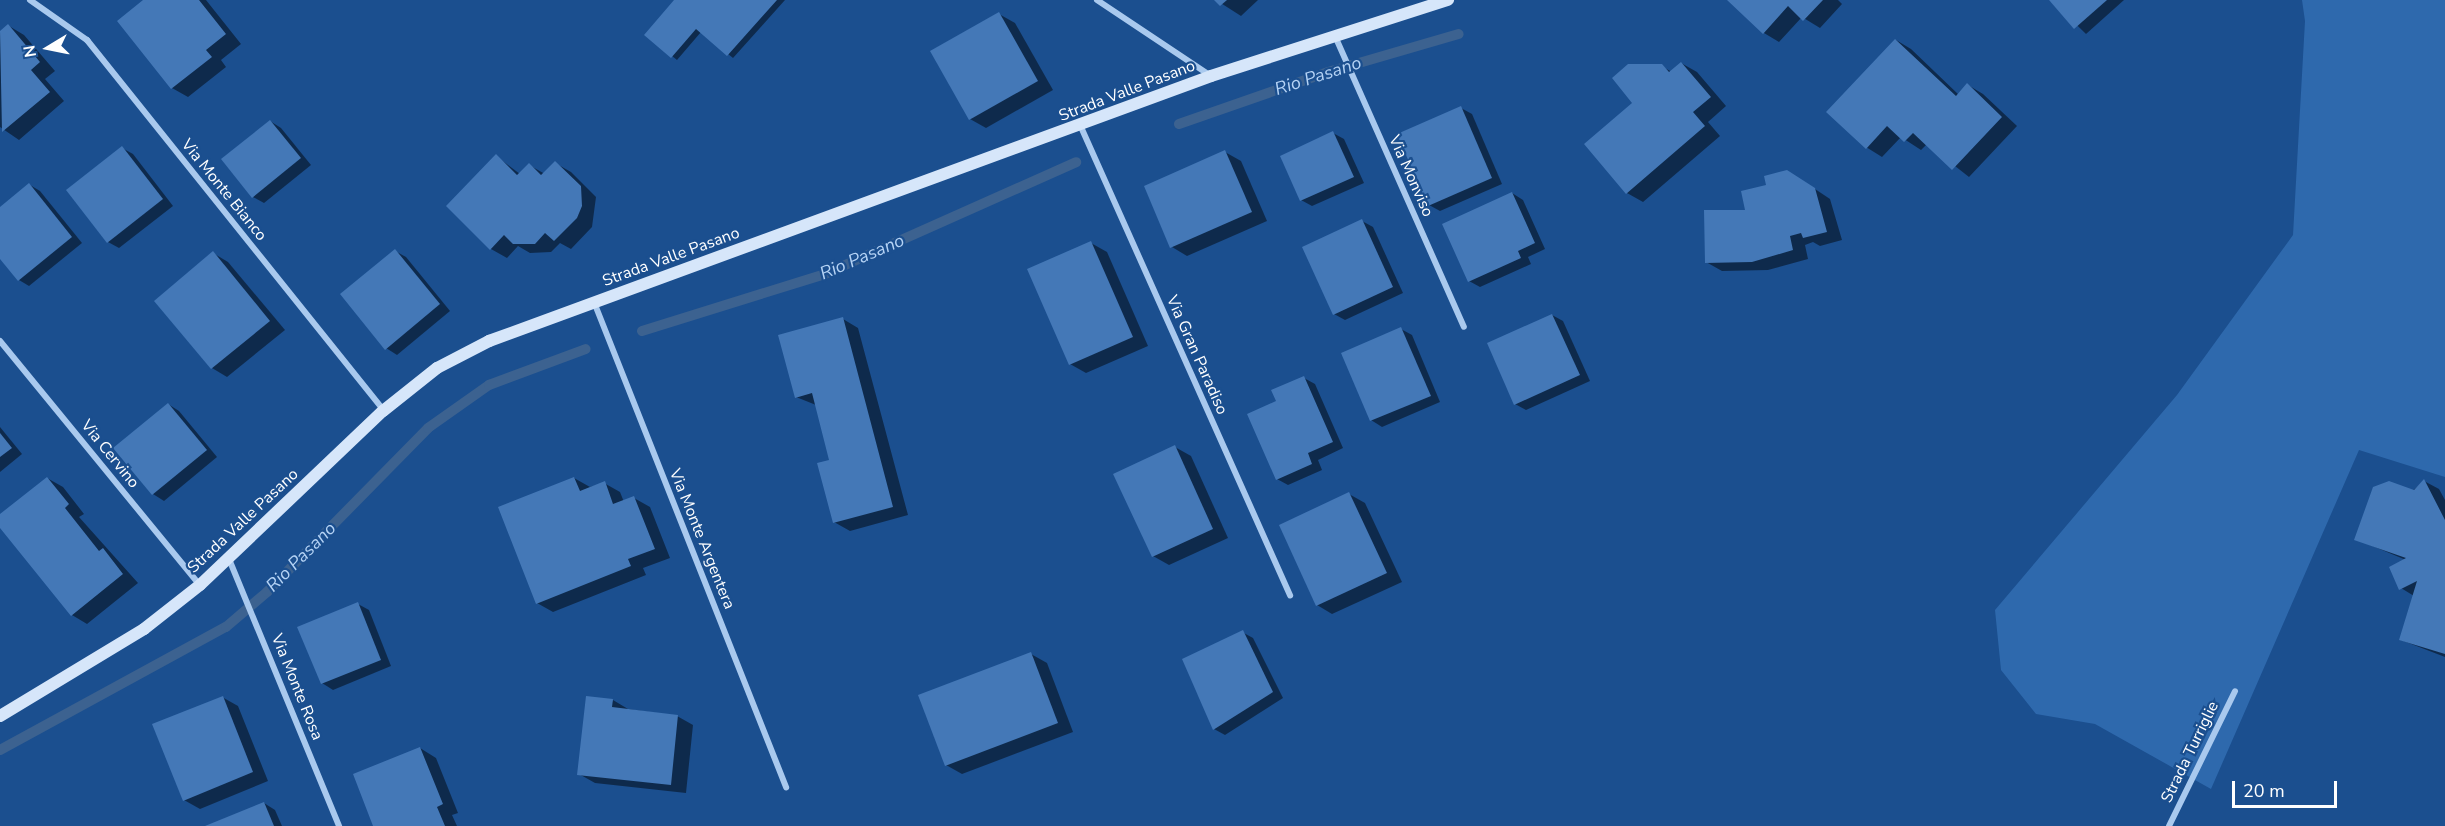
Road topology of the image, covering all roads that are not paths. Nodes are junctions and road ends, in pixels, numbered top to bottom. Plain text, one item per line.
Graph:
1 (30, 0) edge
2 (1097, 0) edge
3 (1448, 0) edge
4 (1335, 36) junction
5 (1211, 76) junction
6 (1081, 127) junction
7 (594, 302) junction
8 (1464, 327) dead end
9 (0, 341) edge
10 (383, 411) junction
11 (229, 558) junction
12 (200, 585) junction
13 (1290, 595) dead end
14 (2235, 691) dead end
15 (0, 716) edge
16 (786, 787) dead end
17 (339, 826) edge
18 (2169, 826) edge

1 - 10 street, Via Monte Bianco
2 - 5 street
3 - 4 street, Strada Valle Pasano
4 - 5 street, Strada Valle Pasano
4 - 8 street, Via Monviso
5 - 6 street, Strada Valle Pasano
6 - 7 street, Strada Valle Pasano
6 - 13 street, Via Gran Paradiso
7 - 10 street, Strada Valle Pasano
7 - 16 street, Via Monte Argentera
9 - 12 street, Via Cervino
10 - 11 street, Strada Valle Pasano
11 - 12 street, Strada Valle Pasano
11 - 17 street, Via Monte Rosa
12 - 15 street, Strada Valle Pasano
14 - 18 street, Strada Turriglie

